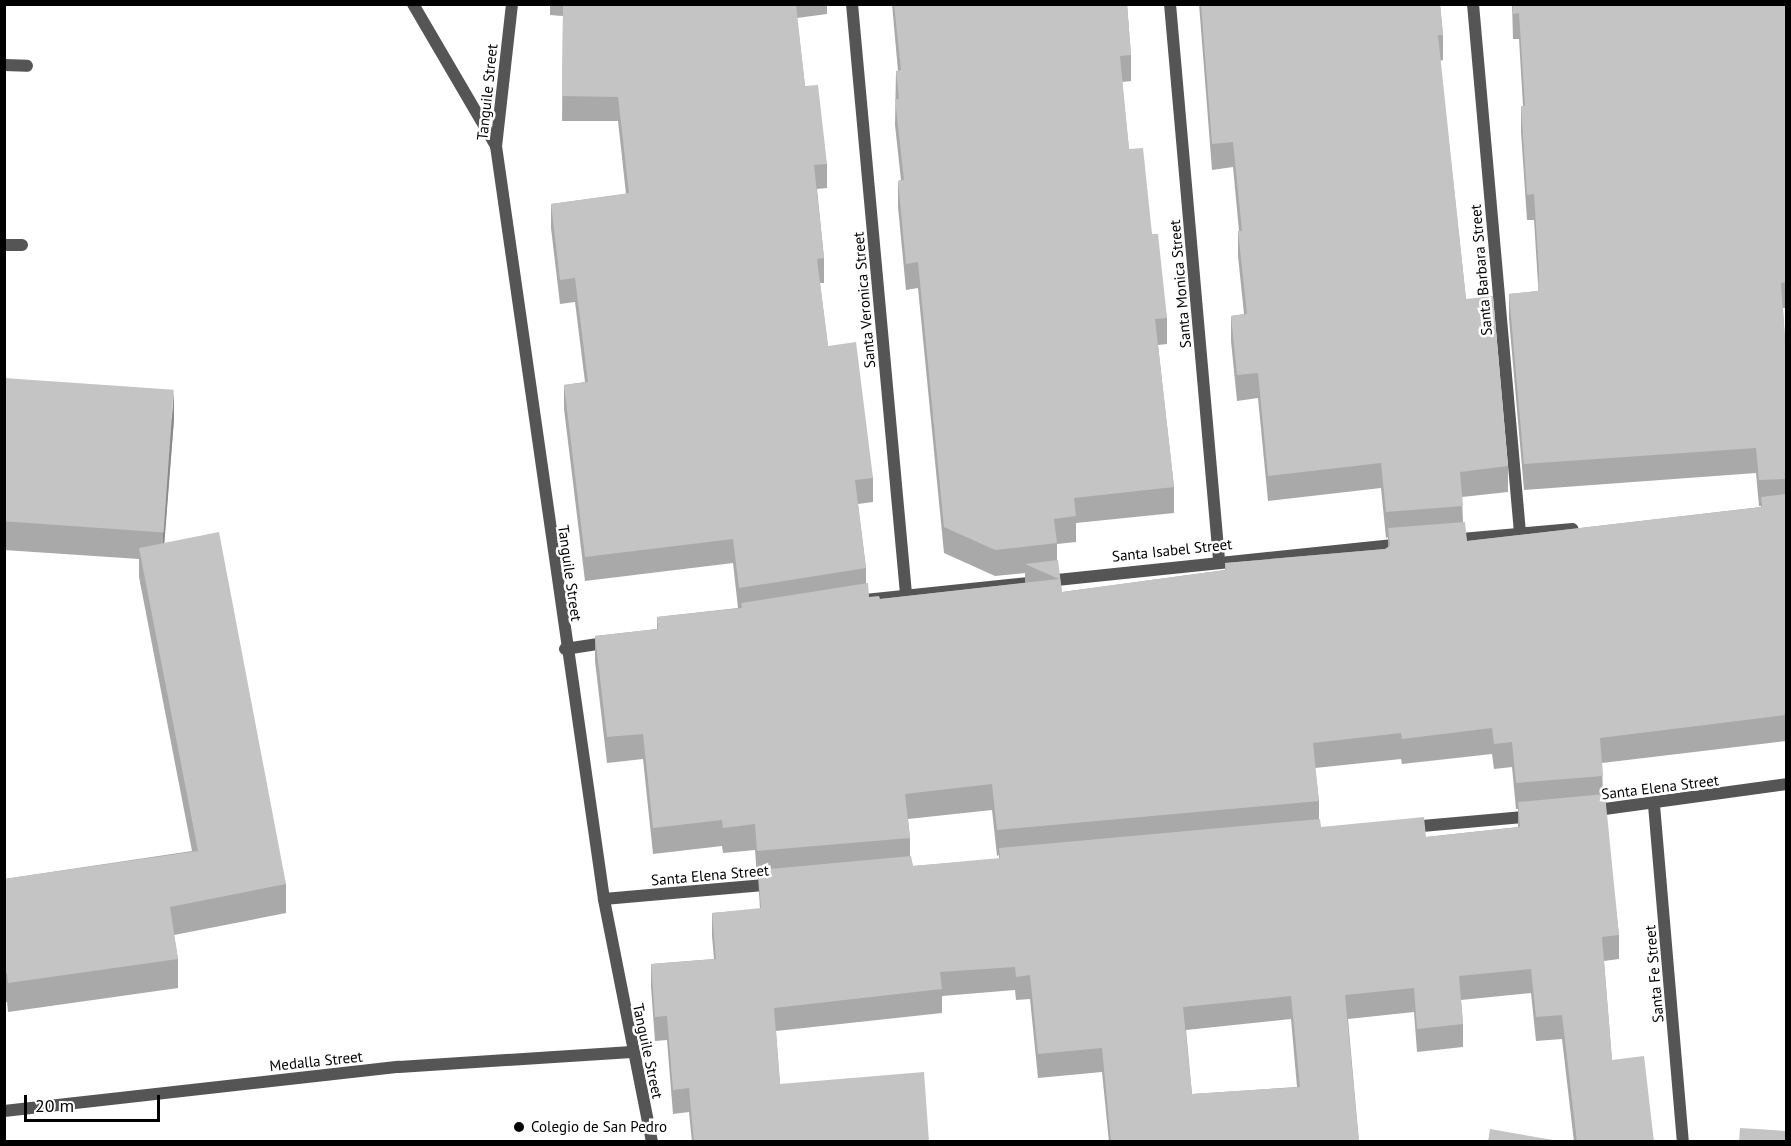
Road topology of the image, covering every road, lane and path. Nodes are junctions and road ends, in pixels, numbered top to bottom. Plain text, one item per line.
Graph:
1 (413, 4) edge
2 (512, 4) edge
3 (852, 4) edge
4 (1170, 4) edge
5 (1473, 4) edge
6 (4, 65) edge
7 (27, 66) dead end
8 (496, 146) junction
9 (22, 244) dead end
10 (4, 245) edge
11 (1589, 528) edge
12 (1520, 533) junction
13 (1439, 541) edge
14 (1416, 543) edge
15 (1219, 560) junction
16 (906, 594) junction
17 (847, 603) edge
18 (624, 640) edge
19 (565, 649) junction
20 (1786, 784) edge
21 (1654, 805) junction
22 (1571, 812) edge
23 (1547, 814) edge
24 (1392, 828) edge
25 (795, 882) edge
26 (604, 899) junction
27 (632, 1052) junction
28 (4, 1111) edge
29 (652, 1142) edge
30 (1683, 1142) edge

1 - 8 street
2 - 8 street, Tanguile Street
3 - 16 street, Santa Veronica Street
4 - 15 street, Santa Monica Street
5 - 12 street, Santa Barbara Street
6 - 7 street
8 - 19 street, Tanguile Street
9 - 10 street
11 - 12 street
12 - 13 street
14 - 15 street, Santa Isabel Street
15 - 16 street, Santa Isabel Street
16 - 17 street, Santa Isabel Street
18 - 19 street
19 - 26 street, Tanguile Street
20 - 21 street, Santa Elena Street
21 - 22 street, Santa Elena Street
21 - 30 street, Santa Fe Street
23 - 24 street
25 - 26 street, Santa Elena Street
26 - 27 street, Tanguile Street
27 - 28 street, Medalla Street
27 - 29 street, Tanguile Street

